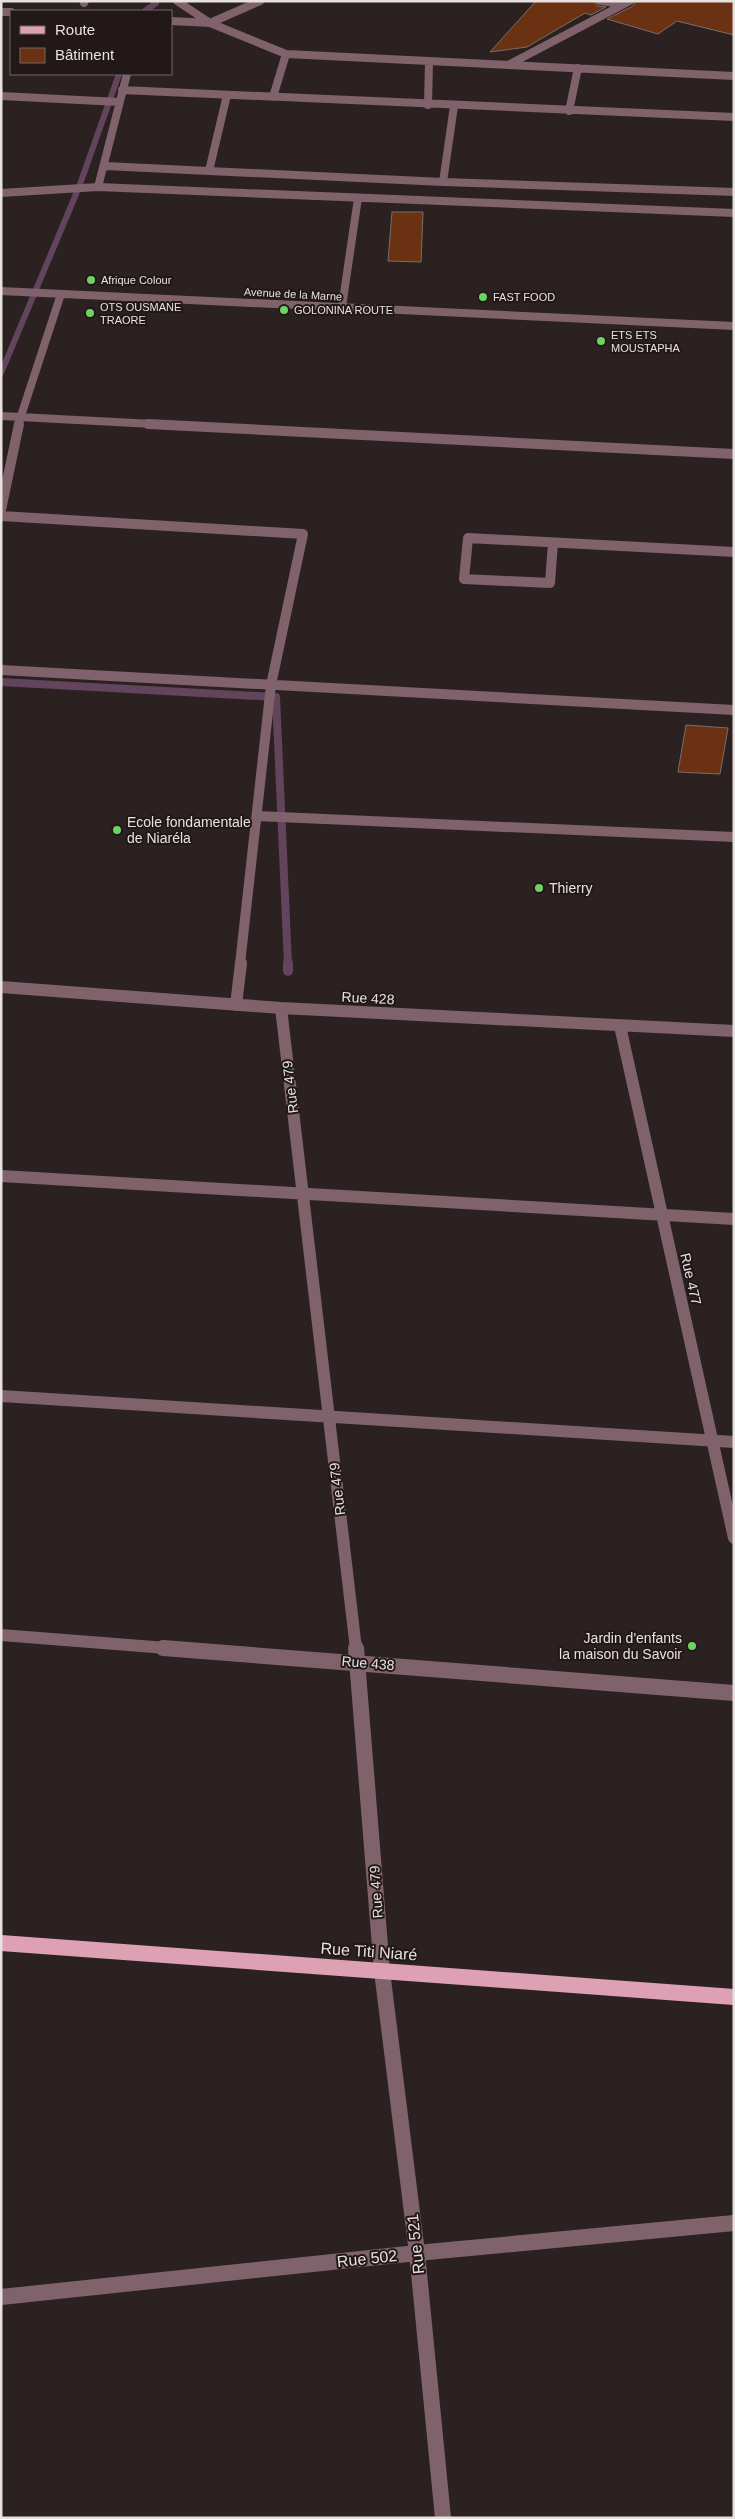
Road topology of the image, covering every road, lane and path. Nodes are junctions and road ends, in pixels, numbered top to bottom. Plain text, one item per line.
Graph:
1 (177, 1) edge
2 (260, 1) edge
3 (600, 1) edge
4 (627, 3) edge
5 (172, 21) edge
6 (210, 23) junction
7 (286, 54) junction
8 (429, 62) junction
9 (508, 65) junction
10 (578, 68) junction
11 (127, 75) edge
12 (734, 76) edge
13 (122, 90) junction
14 (228, 95) junction
15 (1, 96) edge
16 (273, 97) junction
17 (119, 102) junction
18 (428, 105) junction
19 (454, 106) junction
20 (569, 111) junction
21 (734, 117) edge
22 (105, 166) junction
23 (209, 171) junction
24 (443, 182) junction
25 (98, 188) junction
26 (734, 192) edge
27 (1, 193) edge
28 (358, 198) junction
29 (734, 213) edge
30 (1, 291) edge
31 (61, 294) junction
32 (342, 307) junction
33 (734, 326) edge
34 (1, 416) edge
35 (20, 417) junction
36 (734, 454) edge
37 (1, 510) edge
38 (1, 516) edge
39 (553, 543) junction
40 (734, 552) edge
41 (1, 670) edge
42 (270, 685) junction
43 (734, 710) edge
44 (257, 816) junction
45 (734, 837) edge
46 (1, 987) edge
47 (236, 1005) junction
48 (281, 1008) junction
49 (620, 1026) junction
50 (734, 1031) edge
51 (1, 1176) edge
52 (303, 1194) junction
53 (662, 1215) junction
54 (734, 1219) edge
55 (1, 1396) edge
56 (328, 1417) junction
57 (712, 1440) junction
58 (734, 1442) edge
59 (734, 1538) edge
60 (1, 1635) edge
61 (358, 1663) junction
62 (734, 1693) edge
63 (1, 1943) edge
64 (382, 1971) junction
65 (734, 1997) edge
66 (734, 2223) edge
67 (417, 2253) junction
68 (1, 2297) edge
69 (443, 2518) edge

1 - 6 street
2 - 6 street
3 - 4 street
4 - 9 street
5 - 6 street
6 - 7 street
7 - 8 street
7 - 16 street
8 - 9 street
8 - 18 street
9 - 10 street
10 - 12 street
10 - 20 street
11 - 13 street
13 - 14 street
13 - 17 street
14 - 16 street
14 - 23 street
15 - 17 street
16 - 18 street
17 - 22 street
18 - 19 street
19 - 20 street
19 - 24 street
20 - 21 street
22 - 23 street
22 - 25 street
23 - 24 street
24 - 26 street
25 - 27 street
25 - 28 street
28 - 29 street
28 - 32 street
30 - 31 street, Avenue de la Marne
31 - 32 street, Avenue de la Marne
31 - 35 street
32 - 33 street, Avenue de la Marne
34 - 35 street
35 - 36 street
35 - 37 street
38 - 42 street
39 - 39 street
39 - 40 street
41 - 42 street
42 - 43 street
42 - 44 street
44 - 45 street
44 - 47 street
46 - 47 street, Rue 428
47 - 48 street, Rue 428
48 - 49 street, Rue 428
48 - 52 street, Rue 479
49 - 50 street, Rue 428
49 - 53 street, Rue 477
51 - 52 street
52 - 53 street
52 - 56 street, Rue 479
53 - 54 street
53 - 57 street, Rue 477
55 - 56 street
56 - 57 street
56 - 61 street, Rue 479
57 - 58 street
57 - 59 street, Rue 477
60 - 61 street, Rue 438
61 - 62 street, Rue 438
61 - 64 street, Rue 479
63 - 64 main road, Rue Titi Niaré
64 - 65 main road, Rue Titi Niaré
64 - 67 street, Rue 521
66 - 67 street, Rue 502
67 - 68 street, Rue 502
67 - 69 street, Rue 521

